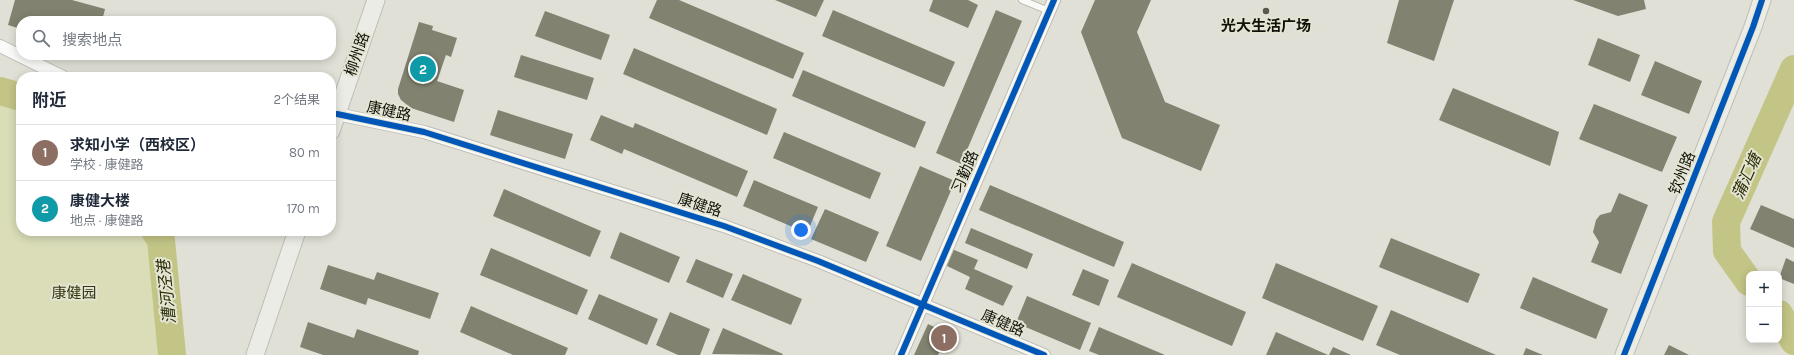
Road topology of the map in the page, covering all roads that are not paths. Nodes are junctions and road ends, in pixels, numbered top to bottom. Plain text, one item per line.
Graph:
1 (376, 0) edge
2 (1022, 0) edge
3 (1762, 0) edge
4 (1051, 6) edge
5 (0, 46) edge
6 (16, 54) edge
7 (28, 60) edge
8 (53, 72) edge
9 (337, 114) junction
10 (336, 117) edge
11 (295, 236) edge
12 (922, 303) junction
13 (254, 355) edge
14 (901, 355) edge
15 (1044, 355) edge
16 (1624, 355) edge

1 - 9 street, 柳州路
2 - 4 lane
3 - 16 street, 钦州路
4 - 12 street, 习勤路
5 - 6 street
7 - 8 street
9 - 10 street, 柳州路
9 - 12 street, 康健路
11 - 13 street
12 - 14 street, 习勤路
12 - 15 street, 康健路

